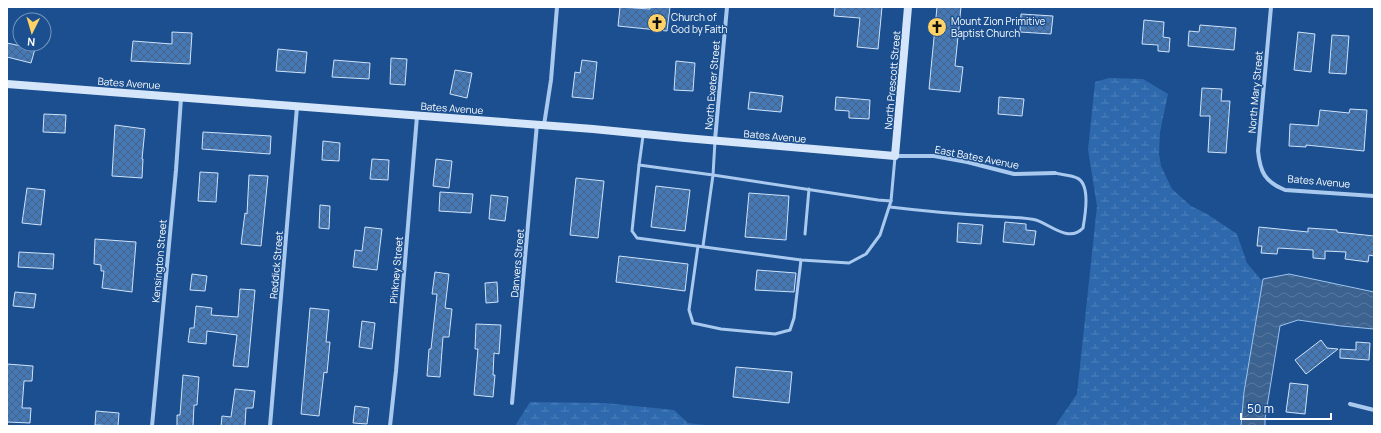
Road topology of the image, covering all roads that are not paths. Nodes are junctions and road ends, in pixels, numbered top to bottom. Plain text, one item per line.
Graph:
1 (557, 7) edge
2 (727, 7) edge
3 (908, 7) edge
4 (1271, 7) edge
5 (7, 84) edge
6 (181, 97) junction
7 (297, 106) junction
8 (418, 115) junction
9 (540, 125) junction
10 (643, 134) junction
11 (715, 141) junction
12 (895, 156) junction
13 (639, 165) junction
14 (1056, 173) joint
15 (713, 175) junction
16 (1266, 178) joint
17 (809, 189) junction
18 (1374, 196) edge
19 (891, 201) junction
20 (890, 207) junction
21 (805, 234) dead end
22 (698, 246) junction
23 (703, 246) junction
24 (801, 260) junction
25 (512, 403) dead end
26 (1350, 404) dead end
27 (1374, 410) edge
28 (152, 426) edge
29 (270, 426) edge
30 (390, 426) edge

1 - 9 street, Danvers Street
2 - 11 street, North Exeter Street
3 - 12 street, North Prescott Street
4 - 16 street, North Mary Street
5 - 6 street, Bates Avenue
6 - 7 street, Bates Avenue
6 - 28 street, Kensington Street
7 - 8 street, Bates Avenue
7 - 29 street, Reddick Street
8 - 9 street, Bates Avenue
8 - 30 street, Pinkney Street
9 - 10 street, Bates Avenue
9 - 25 street, Danvers Street
10 - 11 street, Bates Avenue
10 - 13 lane
11 - 12 street, Bates Avenue
11 - 15 lane
12 - 14 street, East Bates Avenue
12 - 19 lane
13 - 15 lane
13 - 22 lane
14 - 20 lane
15 - 17 lane
15 - 23 lane
16 - 18 street, Bates Avenue
17 - 19 lane
17 - 21 lane
19 - 20 lane
20 - 24 lane
22 - 23 lane
22 - 24 lane
23 - 24 lane
26 - 27 street

